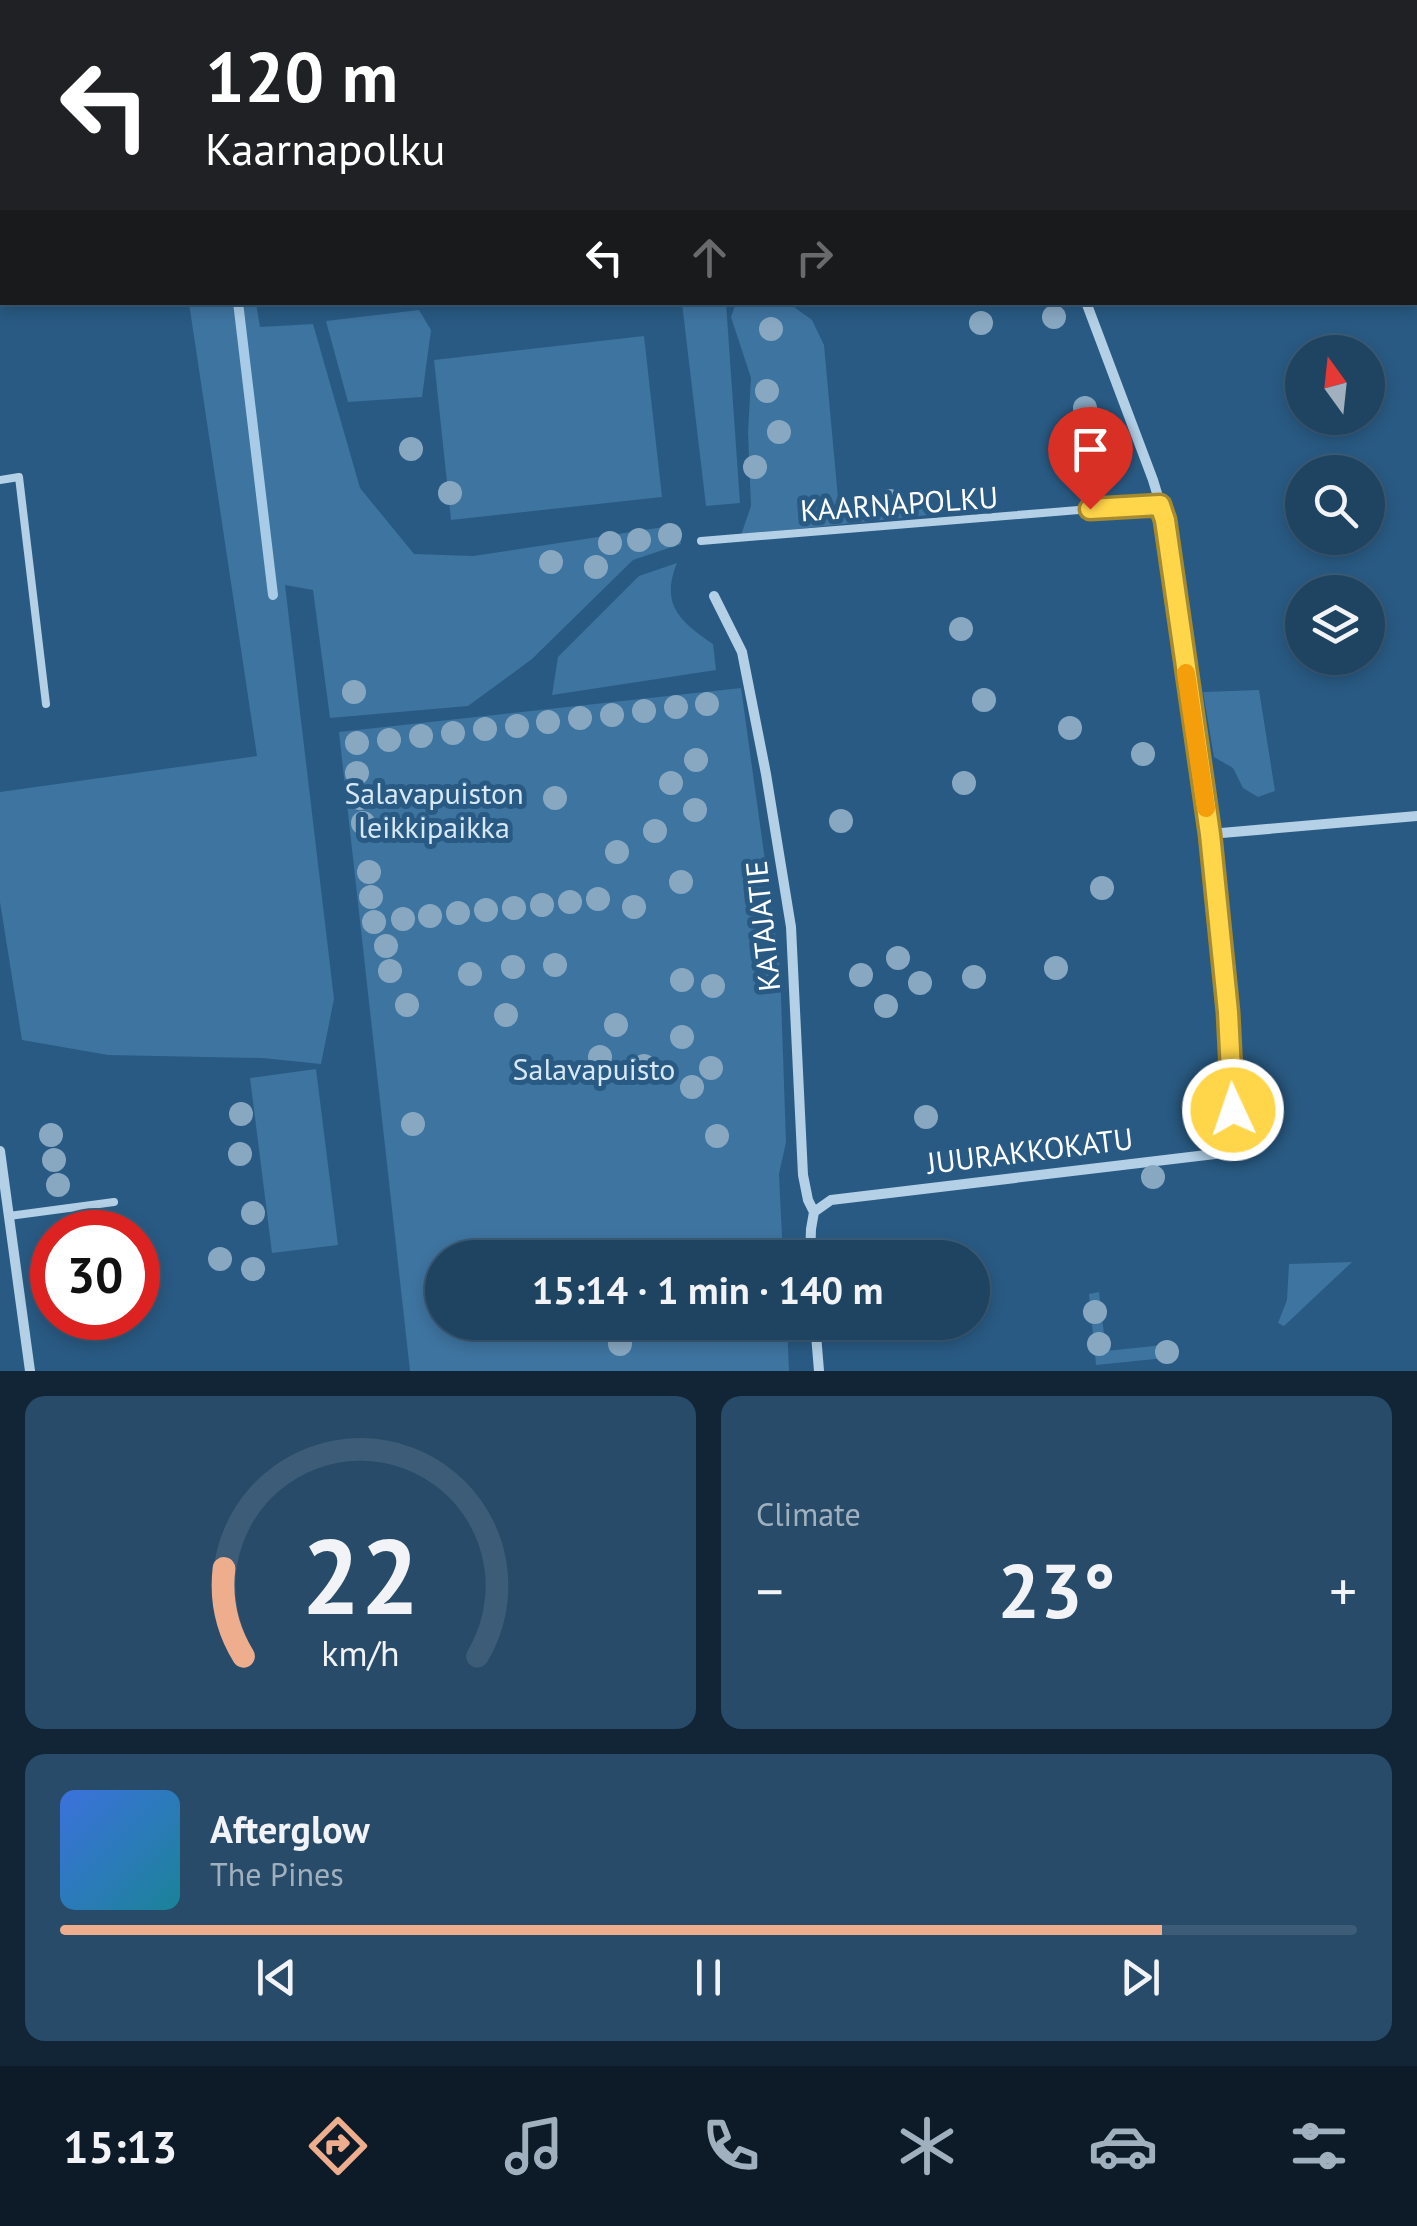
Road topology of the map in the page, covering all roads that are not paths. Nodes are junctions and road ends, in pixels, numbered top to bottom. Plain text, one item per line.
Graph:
1 (1087, 305) edge
2 (0, 480) edge
3 (1160, 505) junction
4 (701, 541) dead end
5 (714, 596) dead end
6 (46, 704) dead end
7 (1417, 816) edge
8 (1210, 834) junction
9 (0, 1151) edge
10 (114, 1202) dead end
11 (814, 1212) junction
12 (9, 1216) junction
13 (810, 1240) edge
14 (816, 1340) edge
15 (30, 1371) edge
16 (819, 1371) edge

1 - 3 street, JUURAKKOKATU
2 - 6 lane
3 - 4 lane, KAARNAPOLKU
3 - 8 street, JUURAKKOKATU
5 - 11 street, KATAJATIE
7 - 8 street
8 - 11 street, JUURAKKOKATU
9 - 12 street
10 - 12 lane
11 - 13 street, KATAJATIE
12 - 15 street
14 - 16 street

